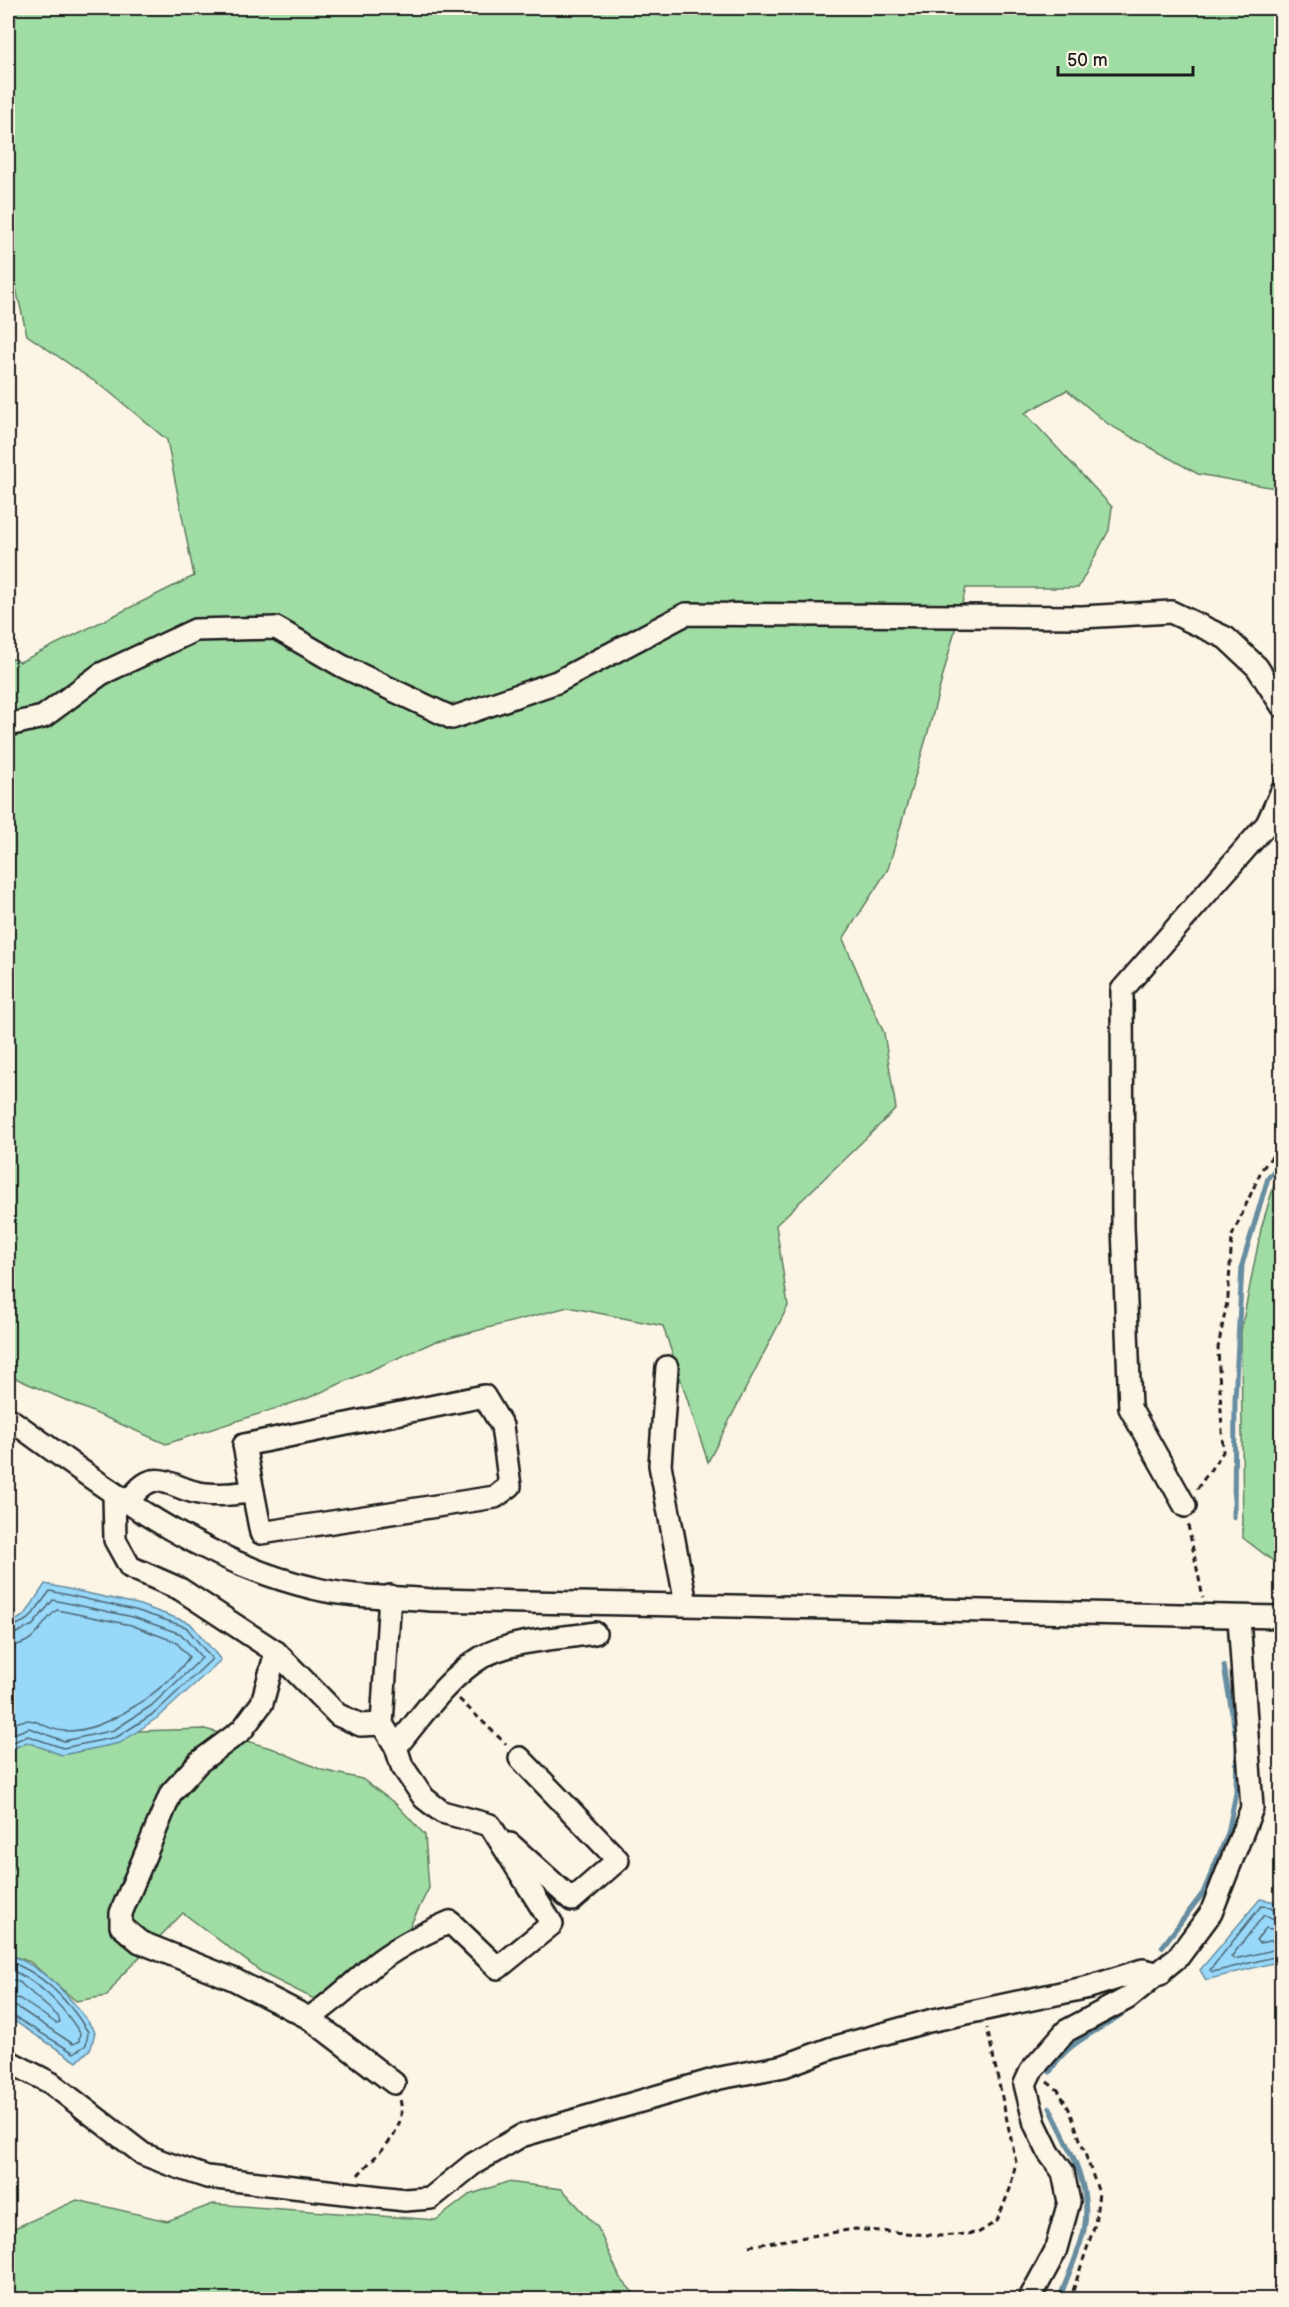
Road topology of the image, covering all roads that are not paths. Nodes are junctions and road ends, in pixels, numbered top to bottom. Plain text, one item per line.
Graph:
1 (1281, 706) edge
2 (8, 725) edge
3 (1281, 791) edge
4 (667, 1367) dead end
5 (8, 1418) edge
6 (253, 1492) junction
7 (121, 1498) junction
8 (1185, 1506) road end
9 (390, 1596) junction
10 (686, 1604) junction
11 (1281, 1617) edge
12 (1239, 1618) junction
13 (595, 1633) dead end
14 (276, 1652) junction
15 (382, 1725) junction
16 (396, 1747) junction
17 (520, 1758) road end
18 (490, 1825) junction
19 (1160, 1974) junction
20 (309, 2018) junction
21 (8, 2061) edge
22 (394, 2083) road end
23 (1029, 2300) edge

1 - 2 street
3 - 8 street
4 - 10 street
5 - 7 street
6 - 6 street
6 - 7 street
7 - 9 street
7 - 14 street
9 - 10 street
9 - 15 street
10 - 12 street
11 - 12 street
12 - 19 street
13 - 16 street
14 - 15 street
14 - 20 street
15 - 16 street
16 - 18 street
17 - 18 street
18 - 20 street
19 - 21 street
19 - 23 street
20 - 22 street

